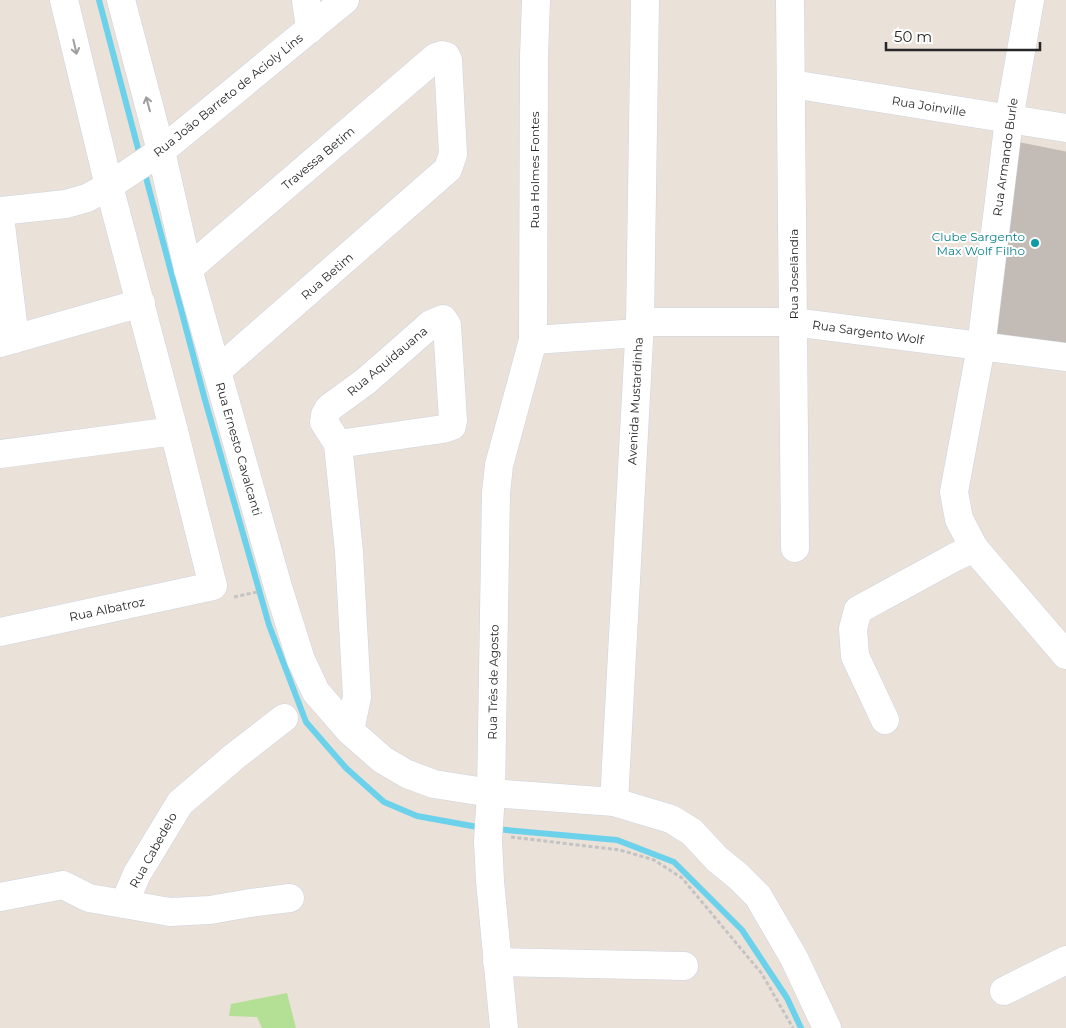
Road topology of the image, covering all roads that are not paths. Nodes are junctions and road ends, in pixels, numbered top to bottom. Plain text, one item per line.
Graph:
1 (64, 0) edge
2 (121, 0) edge
3 (306, 0) edge
4 (345, 0) edge
5 (536, 0) edge
6 (645, 0) edge
7 (790, 0) edge
8 (1030, 0) edge
9 (310, 29) junction
10 (448, 60) joint
11 (792, 84) junction
12 (1009, 119) junction
13 (1066, 128) edge
14 (157, 154) junction
15 (112, 184) junction
16 (0, 211) edge
17 (0, 217) edge
18 (188, 268) junction
19 (141, 303) junction
20 (793, 322) junction
21 (639, 328) junction
22 (7, 332) edge
23 (533, 340) junction
24 (981, 347) junction
25 (1066, 357) edge
26 (217, 372) junction
27 (174, 431) junction
28 (338, 444) junction
29 (0, 454) edge
30 (795, 548) dead end
31 (974, 548) junction
32 (0, 632) edge
33 (1066, 655) edge
34 (284, 718) dead end
35 (886, 720) dead end
36 (350, 730) junction
37 (490, 799) junction
38 (614, 802) junction
39 (0, 897) edge
40 (290, 898) dead end
41 (124, 904) junction
42 (1066, 960) edge
43 (496, 962) junction
44 (684, 966) dead end
45 (1004, 991) dead end
46 (504, 1028) edge
47 (827, 1028) edge

1 -> 15 street
14 -> 2 street, Rua Ernesto Cavalcanti
3 - 9 street
4 - 9 street, Rua João Barreto de Acioly Lins
5 - 23 street, Rua Holmes Fontes
6 - 21 street, Avenida Mustardinha
7 - 11 street, Rua Joselândia
8 - 12 street, Rua Armando Burle
9 - 14 street, Rua João Barreto de Acioly Lins
10 - 18 street, Travessa Betim
10 - 26 street, Rua Betim
11 - 12 street, Rua Joinville
11 - 20 street, Rua Joselândia
12 - 13 street, Rua Joinville
12 - 24 street, Rua Armando Burle
14 - 15 street, Rua João Barreto de Acioly Lins
14 - 18 street, Rua Ernesto Cavalcanti
15 - 16 street, Rua João Barreto de Acioly Lins
15 - 19 street
17 - 22 street
18 - 26 street, Rua Ernesto Cavalcanti
19 - 22 street
19 - 27 street
20 - 21 street, Rua Sargento Wolf
20 - 24 street, Rua Sargento Wolf
20 - 30 street, Rua Joselândia
21 - 23 street, Rua Sargento Wolf
21 - 38 street, Avenida Mustardinha
23 - 37 street, Rua Três de Agosto
24 - 25 street, Rua Sargento Wolf
24 - 31 street, Rua Armando Burle
26 - 36 street, Rua Ernesto Cavalcanti
27 - 29 street
27 - 32 street, Rua Albatroz
28 - 28 street, Rua Aquidauana
28 - 36 street, Rua Aquidauana
31 - 33 street
31 - 35 street
34 - 41 street, Rua Cabedelo
36 - 37 street, Rua Ernesto Cavalcanti
37 - 38 street, Rua Ernesto Cavalcanti
37 - 43 street, Rua Três de Agosto
38 - 47 street, Rua Ernesto Cavalcanti
39 - 41 street
40 - 41 street
42 - 45 street
43 - 44 street
43 - 46 street, Rua Três de Agosto

